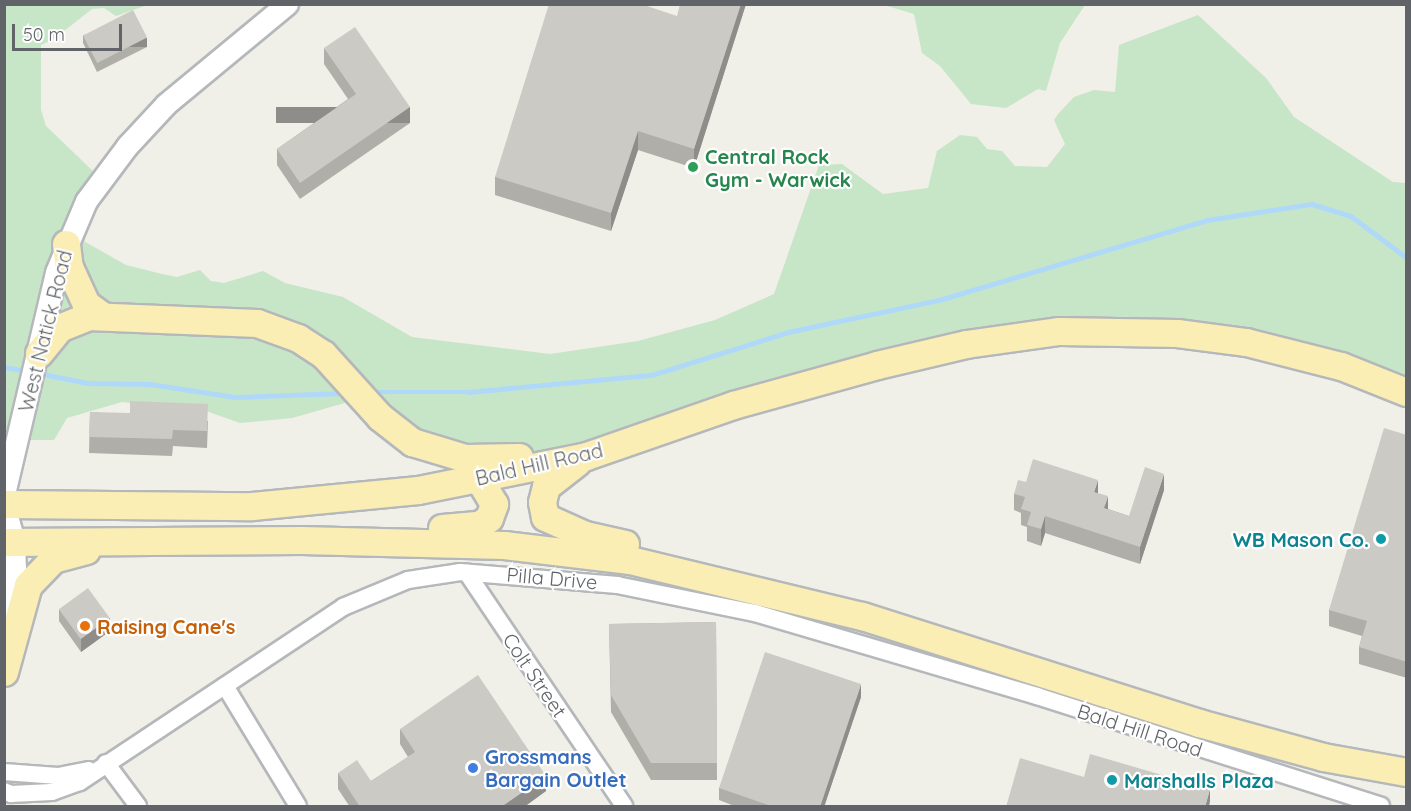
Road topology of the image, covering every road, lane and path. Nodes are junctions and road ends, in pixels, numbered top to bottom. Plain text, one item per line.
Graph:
1 (287, 4) edge
2 (66, 244) junction
3 (101, 315) junction
4 (35, 366) junction
5 (1407, 390) edge
6 (618, 444) junction
7 (586, 456) junction
8 (479, 479) junction
9 (4, 494) edge
10 (4, 504) edge
11 (4, 510) edge
12 (173, 540) junction
13 (301, 540) junction
14 (9, 542) edge
15 (467, 573) junction
16 (862, 616) junction
17 (4, 644) edge
18 (4, 672) edge
19 (1039, 684) junction
20 (225, 686) junction
21 (106, 763) junction
22 (4, 772) edge
23 (1407, 772) edge
24 (4, 791) edge
25 (138, 807) edge
26 (298, 807) edge
27 (624, 807) edge
28 (1381, 807) edge

1 - 2 street, West Natick Road
2 - 3 main road
2 - 4 street, West Natick Road
3 - 4 main road
3 - 6 main road
4 - 9 street, West Natick Road
5 - 6 main road, Bald Hill Road
6 - 7 main road, Bald Hill Road
7 - 8 main road, Bald Hill Road
7 - 16 main road
8 - 10 main road, Bald Hill Road
8 - 13 main road
11 - 14 main road
12 - 13 main road, Bald Hill Road
12 - 14 main road, Bald Hill Road
12 - 18 main road
13 - 16 main road, Bald Hill Road
14 - 17 main road
15 - 19 street, Pilla Drive
15 - 20 street, Pilla Drive
15 - 27 street, Colt Street
16 - 19 main road, Bald Hill Road
19 - 23 main road
19 - 28 street, Bald Hill Road
20 - 21 street, Pilla Drive
20 - 26 street
21 - 22 street, Pilla Drive
21 - 24 street, Pilla Drive
21 - 25 street

